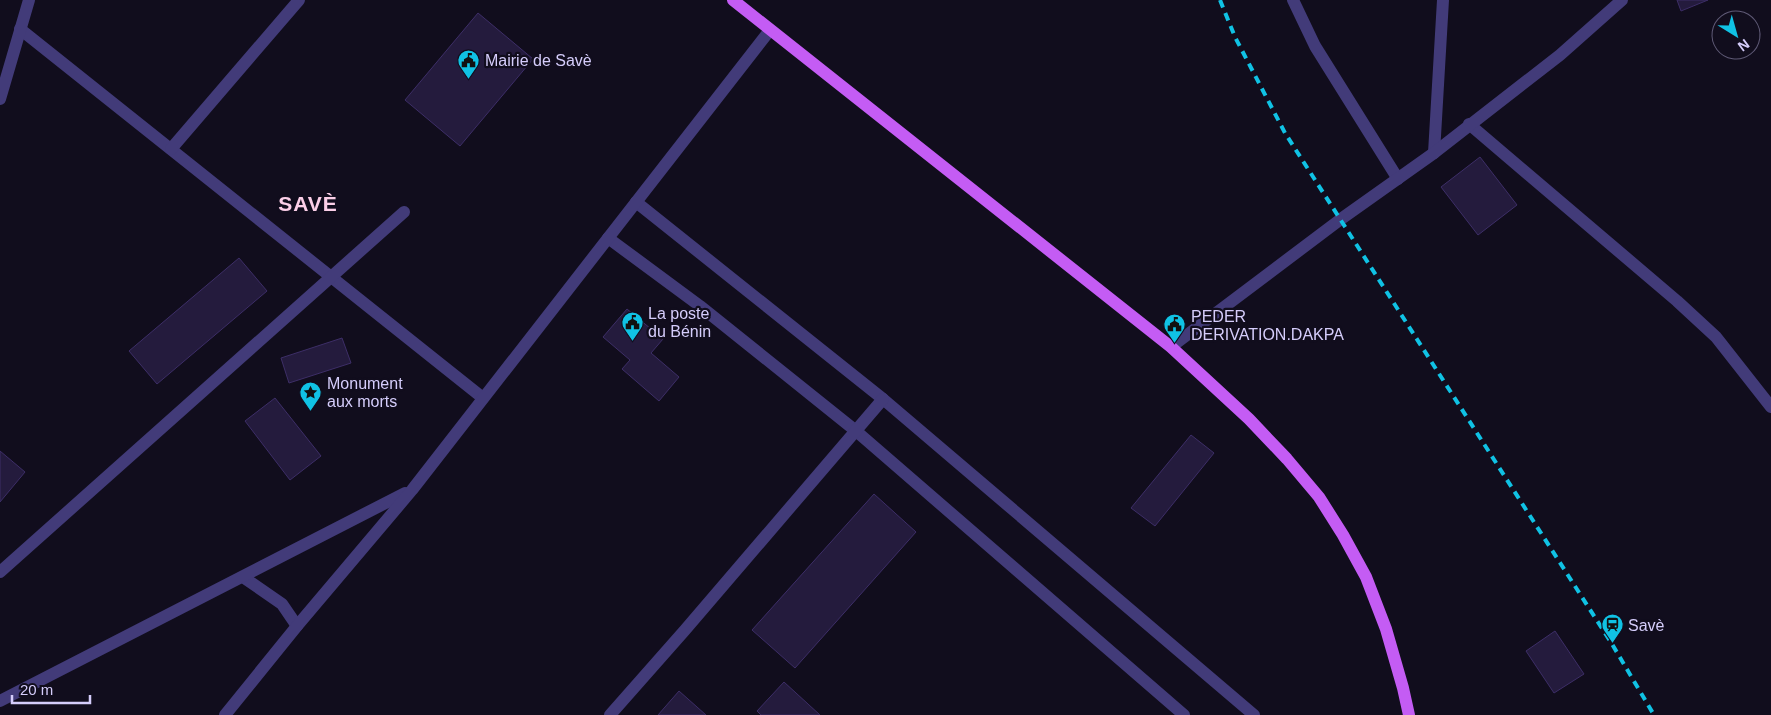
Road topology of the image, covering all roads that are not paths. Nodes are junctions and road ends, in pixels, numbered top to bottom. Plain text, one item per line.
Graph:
1 (29, 0) edge
2 (299, 0) edge
3 (733, 0) edge
4 (1292, 0) edge
5 (1443, 0) edge
6 (1622, 0) edge
7 (20, 29) junction
8 (770, 30) junction
9 (0, 99) edge
10 (1470, 124) junction
11 (171, 149) junction
12 (1434, 153) junction
13 (1398, 179) junction
14 (636, 202) junction
15 (404, 212) dead end
16 (608, 238) junction
17 (331, 277) junction
18 (1171, 347) junction
19 (483, 398) junction
20 (883, 399) junction
21 (1771, 408) edge
22 (856, 431) junction
23 (412, 490) junction
24 (0, 572) edge
25 (242, 577) junction
26 (297, 626) junction
27 (0, 701) edge
28 (225, 715) edge
29 (610, 715) edge
30 (1184, 715) edge
31 (1254, 715) edge
32 (1409, 715) edge

1 - 7 street
2 - 11 street
3 - 8 main road
4 - 13 street
5 - 12 street
6 - 10 street
7 - 9 street
7 - 11 street
8 - 14 street
8 - 18 main road
10 - 12 street
10 - 21 street
11 - 17 street
12 - 13 street
13 - 18 street
14 - 16 street
14 - 20 street
15 - 17 street
16 - 19 street
16 - 22 street
17 - 19 street
17 - 24 street
18 - 32 main road
19 - 23 street
20 - 22 street
20 - 31 street
22 - 29 street
22 - 30 street
23 - 25 street
23 - 26 street
25 - 26 street
25 - 27 street
26 - 28 street

